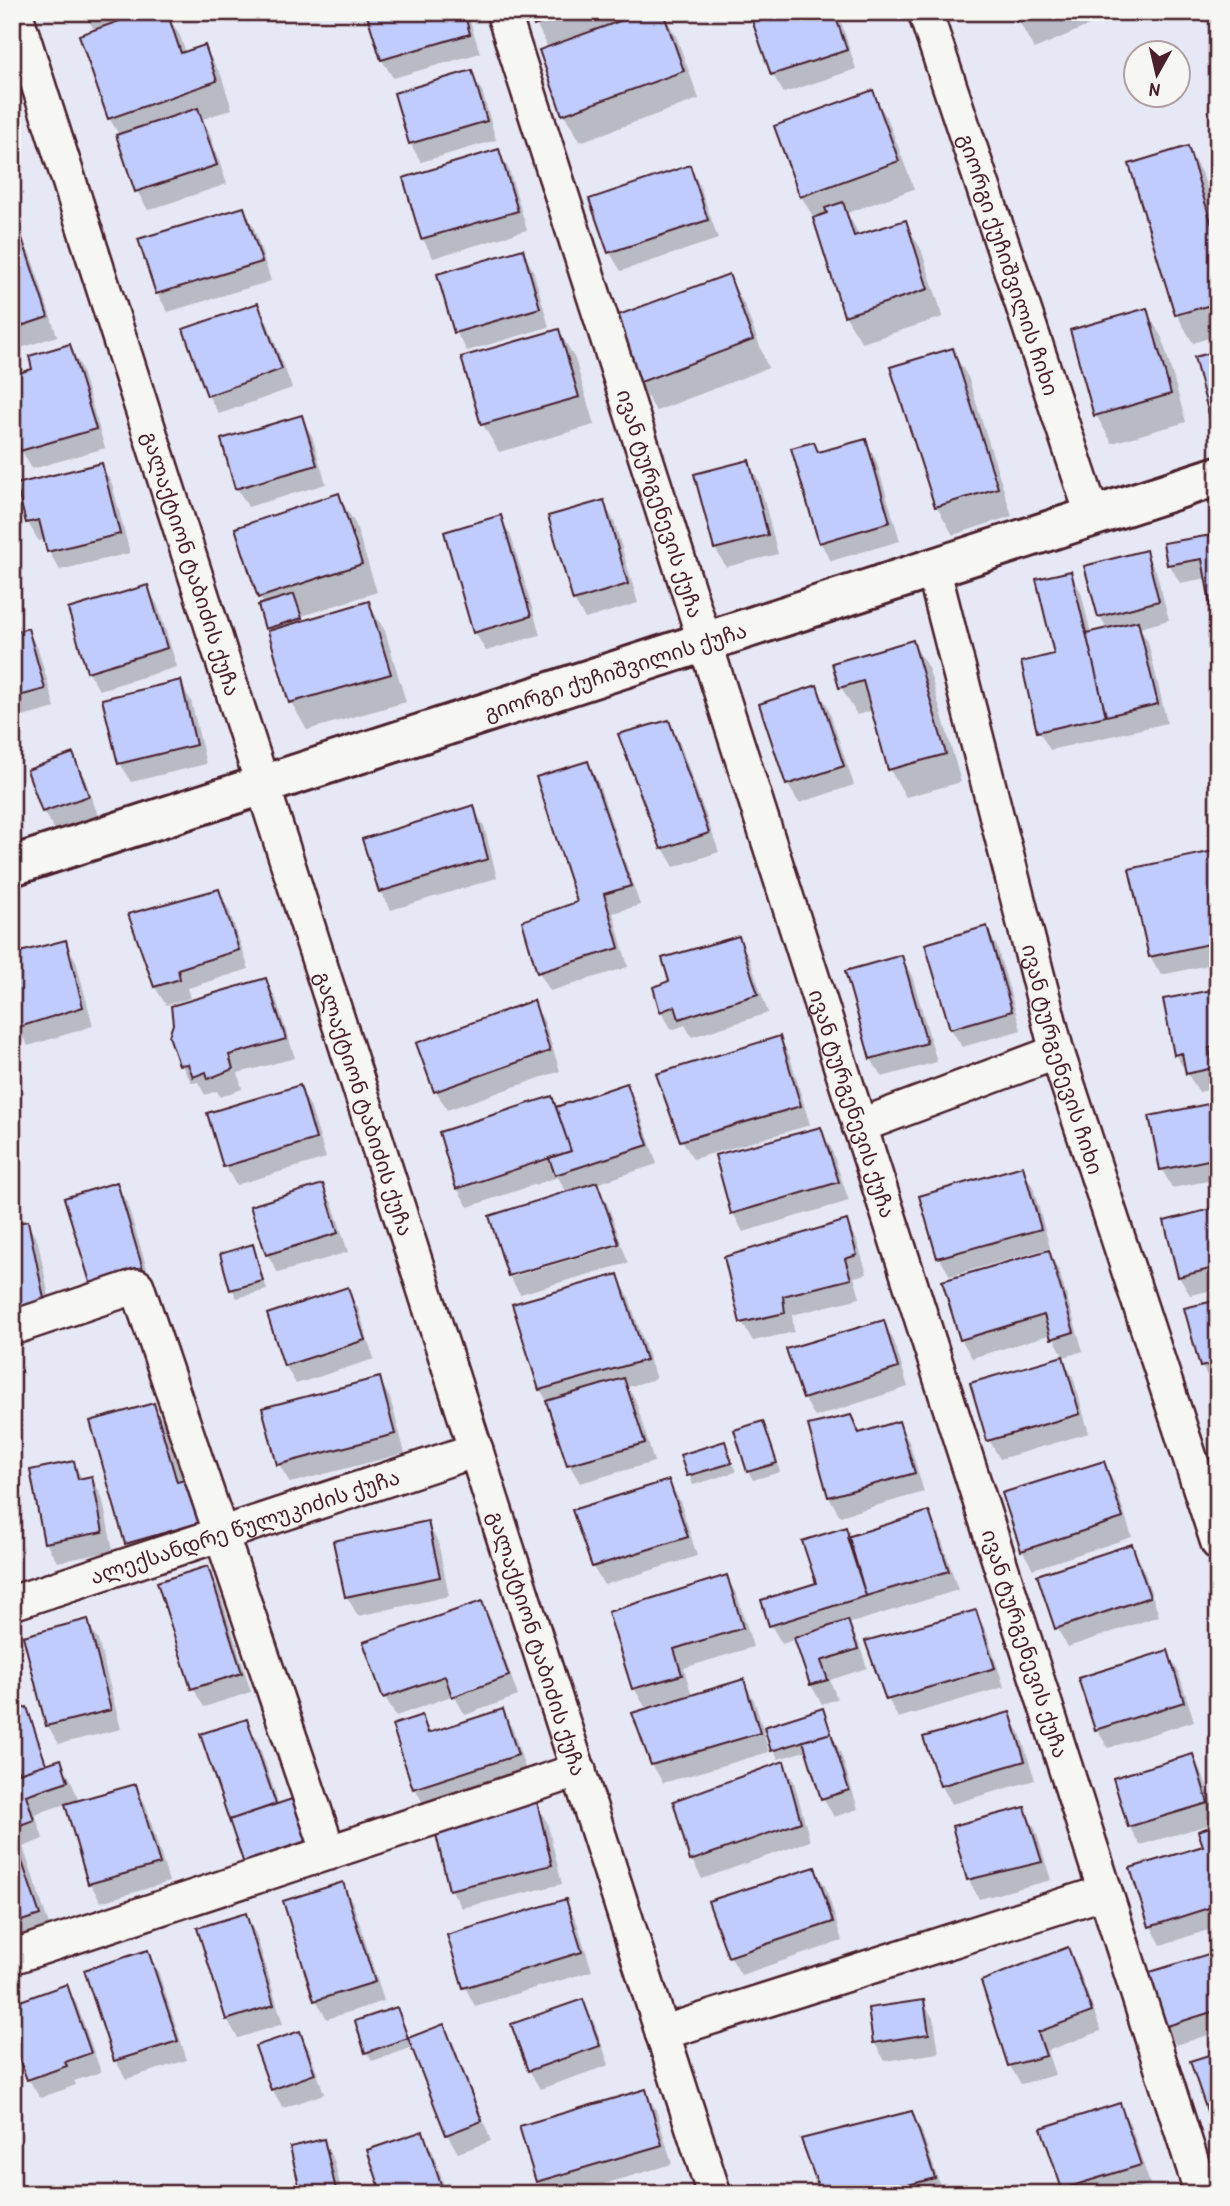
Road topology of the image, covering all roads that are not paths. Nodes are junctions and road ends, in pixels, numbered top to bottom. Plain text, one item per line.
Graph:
1 (15, 12) edge
2 (503, 12) edge
3 (925, 12) edge
4 (1218, 476) edge
5 (1093, 517) junction
6 (933, 568) junction
7 (705, 642) junction
8 (264, 785) junction
9 (12, 866) edge
10 (1057, 1052) junction
11 (859, 1126) junction
12 (12, 1328) edge
13 (476, 1450) junction
14 (221, 1534) junction
15 (1218, 1543) edge
16 (12, 1603) edge
17 (579, 1770) junction
18 (328, 1853) junction
19 (1105, 1892) junction
20 (12, 1957) edge
21 (662, 2033) junction
22 (714, 2194) edge
23 (1202, 2194) edge

1 - 8 street, გალაქტიონ ტაბიძის ქუჩა
2 - 7 street, ივან ტურგენევის ქუჩა
3 - 5 street, გიორგი ქუჩიშვილის ჩიხი
4 - 5 street, გიორგი ქუჩიშვილის ქუჩა
5 - 6 street, გიორგი ქუჩიშვილის ქუჩა
6 - 7 street, გიორგი ქუჩიშვილის ქუჩა
6 - 10 street, ივან ტურგენევის ჩიხი
7 - 8 street, გიორგი ქუჩიშვილის ქუჩა
7 - 11 street, ივან ტურგენევის ქუჩა
8 - 9 street, გიორგი ქუჩიშვილის ქუჩა
8 - 13 street, გალაქტიონ ტაბიძის ქუჩა
10 - 11 street
10 - 15 street, ივან ტურგენევის ჩიხი
11 - 19 street, ივან ტურგენევის ქუჩა
12 - 14 street
13 - 14 street, ალექსანდრე წულუკიძის ქუჩა
13 - 17 street, გალაქტიონ ტაბიძის ქუჩა
14 - 16 street, ალექსანდრე წულუკიძის ქუჩა
14 - 18 street
17 - 18 street
17 - 21 street, გალაქტიონ ტაბიძის ქუჩა
18 - 20 street
19 - 21 street
19 - 23 street, ივან ტურგენევის ქუჩა
21 - 22 street, გალაქტიონ ტაბიძის ქუჩა

